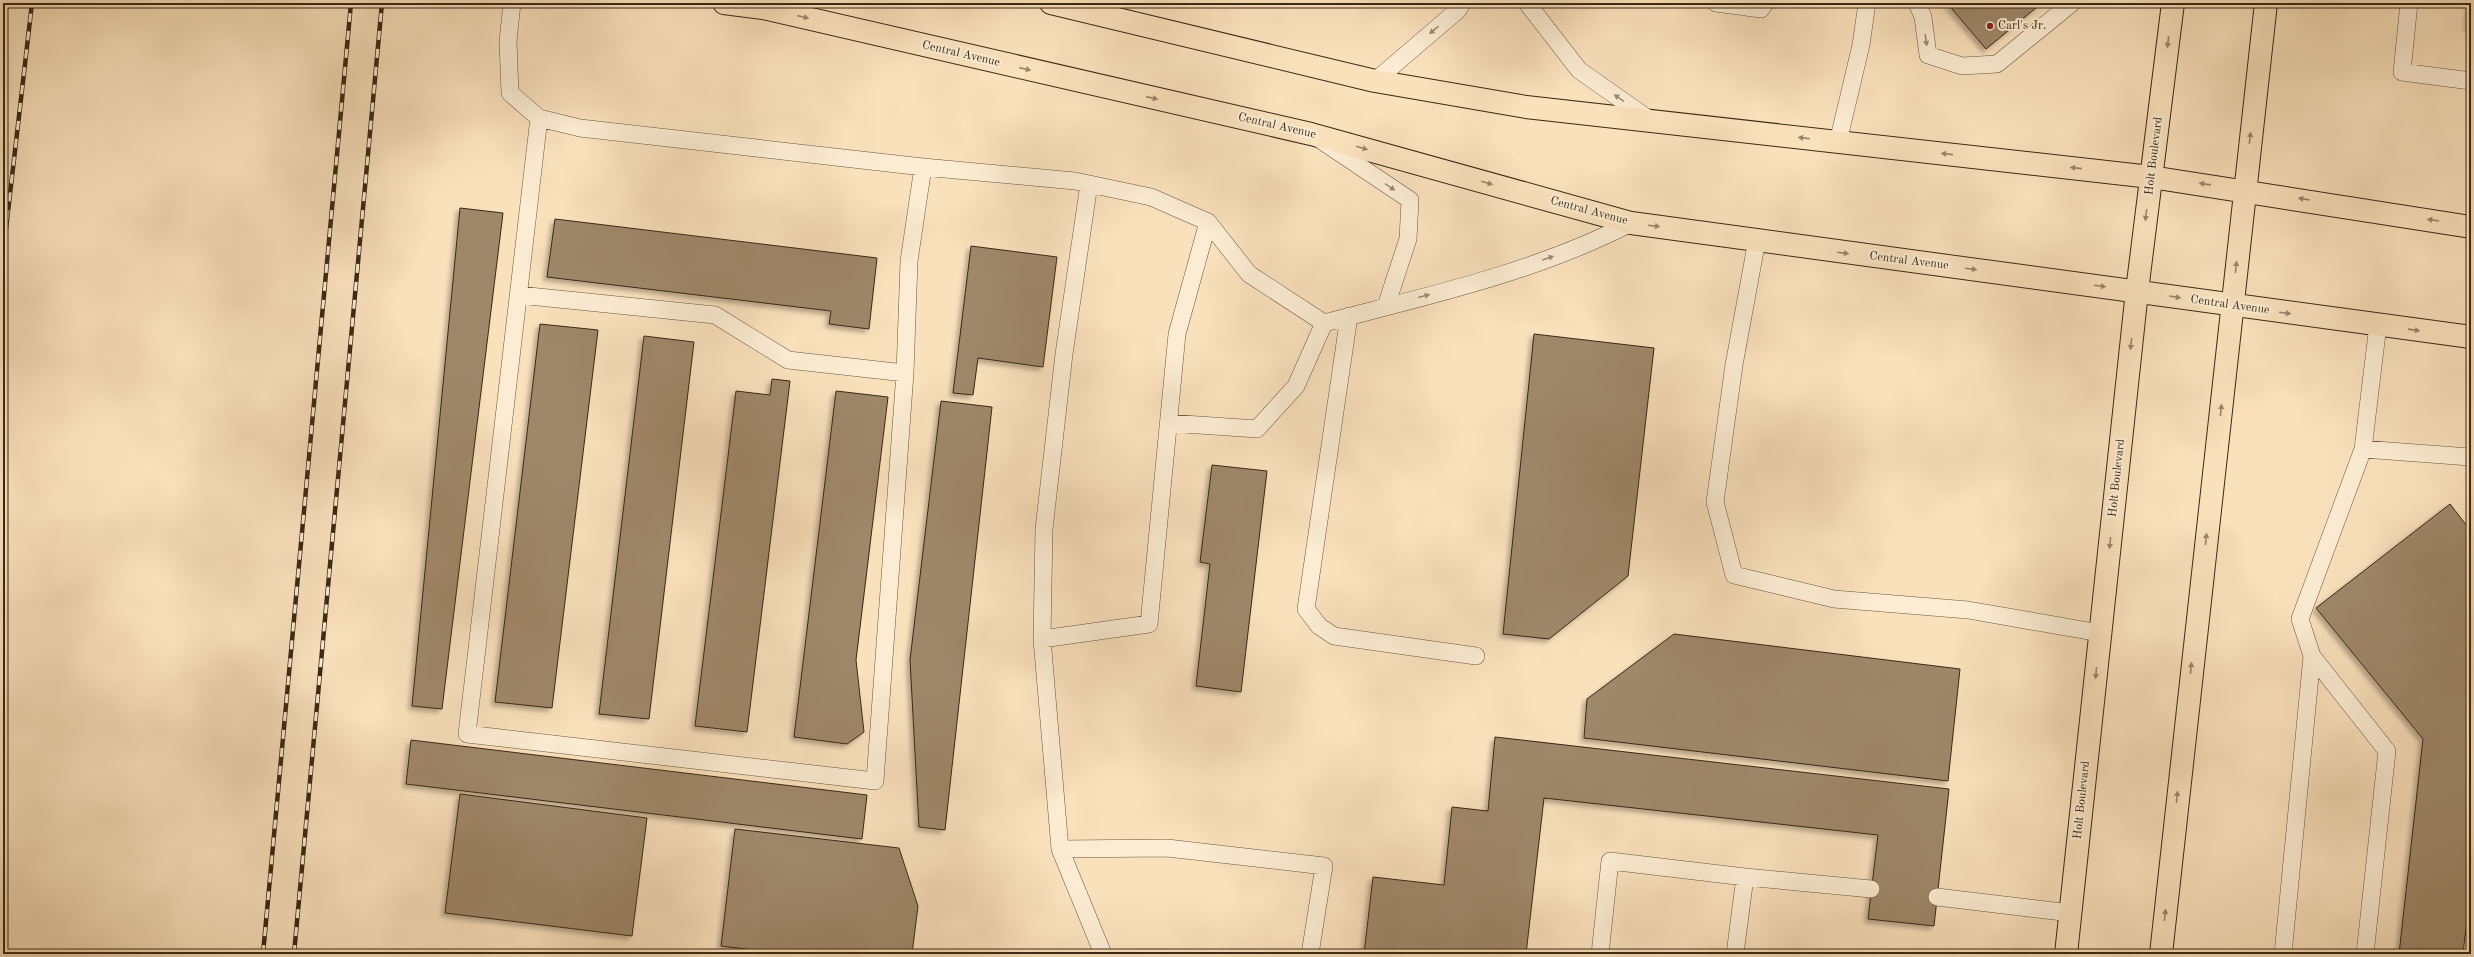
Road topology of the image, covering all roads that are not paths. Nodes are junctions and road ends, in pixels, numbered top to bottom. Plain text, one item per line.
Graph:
1 (512, 3) edge
2 (724, 3) edge
3 (1051, 3) edge
4 (1462, 3) edge
5 (1527, 3) edge
6 (1716, 3) edge
7 (1765, 3) edge
8 (1868, 3) edge
9 (1916, 3) edge
10 (2072, 3) edge
11 (2173, 3) edge
12 (2266, 3) edge
13 (2409, 3) edge
14 (1374, 81) junction
15 (2471, 81) edge
16 (539, 118) junction
17 (1650, 120) junction
18 (1311, 134) junction
19 (1838, 142) junction
20 (923, 167) junction
21 (2152, 177) junction
22 (1088, 184) junction
23 (2244, 190) junction
24 (1208, 222) junction
25 (1631, 223) junction
26 (2471, 227) edge
27 (1757, 240) junction
28 (2137, 291) junction
29 (519, 295) junction
30 (1386, 306) junction
31 (2232, 306) junction
32 (1349, 316) junction
33 (1324, 323) junction
34 (2378, 325) junction
35 (2471, 337) edge
36 (905, 373) junction
37 (1169, 423) junction
38 (2363, 449) junction
39 (2471, 457) edge
40 (2100, 633) junction
41 (1042, 639) junction
42 (1476, 656) dead end
43 (2312, 656) junction
44 (1060, 849) junction
45 (1745, 877) junction
46 (1871, 889) dead end
47 (1936, 897) dead end
48 (2071, 913) junction
49 (1103, 954) edge
50 (1310, 954) edge
51 (1600, 954) edge
52 (1735, 954) edge
53 (2066, 954) edge
54 (2161, 954) edge
55 (2284, 954) edge
56 (2365, 954) edge

1 - 16 lane
2 -> 18 main road, Central Avenue
3 - 14 main road
4 -> 14 lane
17 -> 5 lane
6 - 7 lane
8 - 19 lane
9 -> 10 lane
11 -> 21 main road, Holt Boulevard
23 -> 12 main road
13 - 15 lane
14 - 17 main road
16 - 20 lane
16 - 29 lane
19 -> 17 main road
18 -> 25 main road, Central Avenue
18 -> 30 lane
21 -> 19 main road
20 - 22 lane
20 - 36 lane
23 -> 21 main road
21 -> 28 main road, Holt Boulevard
22 - 24 lane
22 - 41 lane
26 -> 23 main road
31 -> 23 main road
24 - 33 lane
24 - 37 lane
25 -> 27 main road, Central Avenue
30 -> 25 lane
27 -> 28 main road, Central Avenue
27 - 40 lane
28 -> 31 main road, Central Avenue
28 -> 40 main road, Holt Boulevard
29 - 36 lane
29 - 36 lane
30 - 32 lane
31 -> 34 main road, Central Avenue
54 -> 31 main road
32 - 33 lane
32 - 42 lane
33 - 37 lane
34 -> 35 main road, Central Avenue
34 - 38 lane
37 - 41 lane
38 - 39 lane
38 - 43 lane
40 -> 48 main road, Holt Boulevard
41 - 44 lane
43 - 55 lane
43 - 56 lane
44 - 49 lane
44 - 50 lane
45 - 46 lane
45 - 51 lane
45 - 52 lane
47 - 48 lane
48 - 53 main road, Holt Boulevard

